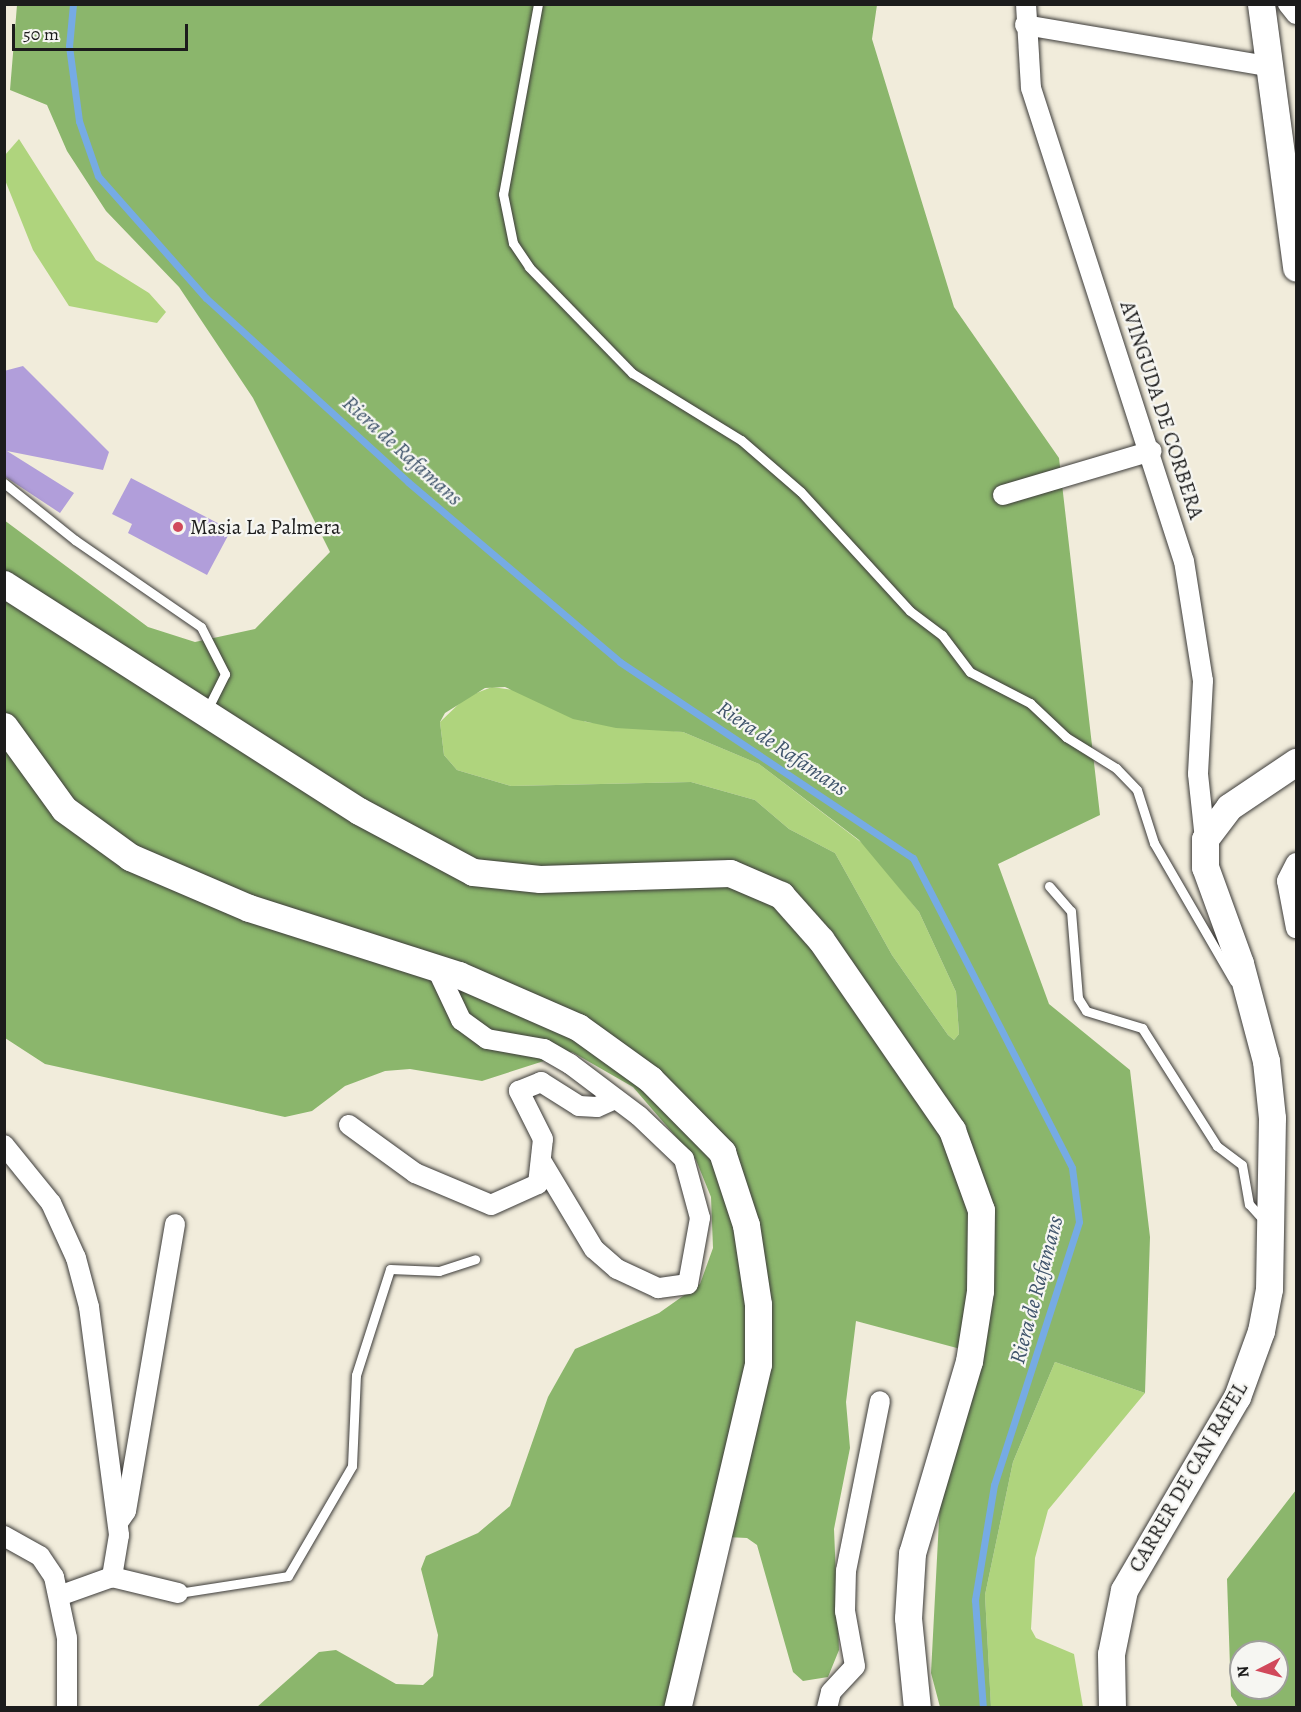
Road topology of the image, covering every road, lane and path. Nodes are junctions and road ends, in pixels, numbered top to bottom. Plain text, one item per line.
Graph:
1 (538, 4) edge
2 (1026, 4) edge
3 (1260, 4) edge
4 (1288, 4) edge
5 (1296, 14) edge
6 (1025, 25) junction
7 (1268, 66) junction
8 (1296, 268) edge
9 (1152, 451) junction
10 (4, 483) edge
11 (1002, 495) dead end
12 (4, 584) edge
13 (205, 714) junction
14 (4, 726) edge
15 (1296, 762) edge
16 (1205, 839) junction
17 (1296, 863) edge
18 (1050, 886) dead end
19 (1296, 928) edge
20 (436, 967) junction
21 (1256, 1019) junction
22 (615, 1099) junction
23 (349, 1125) dead end
24 (4, 1145) edge
25 (542, 1162) junction
26 (175, 1224) dead end
27 (1272, 1230) junction
28 (475, 1259) dead end
29 (880, 1401) dead end
30 (117, 1523) junction
31 (4, 1536) edge
32 (112, 1577) junction
33 (178, 1593) joint
34 (59, 1596) junction
35 (67, 1707) edge
36 (677, 1707) edge
37 (827, 1707) edge
38 (917, 1707) edge
39 (1112, 1707) edge

1 - 21 lane
2 - 6 street, AVINGUDA DE CORBERA
3 - 7 street
4 - 5 street
6 - 7 street
6 - 9 street, AVINGUDA DE CORBERA
7 - 8 street
9 - 11 street
9 - 16 street, AVINGUDA DE CORBERA
10 - 13 lane
12 - 13 street
13 - 38 street
14 - 20 street
15 - 16 street
16 - 21 street, CARRER DE CAN RAFEL
17 - 19 street
18 - 27 lane
20 - 22 street
20 - 36 street
21 - 27 street, CARRER DE CAN RAFEL
22 - 25 street
22 - 25 street
23 - 25 street
24 - 30 street
26 - 30 street
27 - 39 street, CARRER DE CAN RAFEL
28 - 33 lane
29 - 37 street
30 - 32 street
31 - 34 street
32 - 33 street
32 - 34 street
34 - 35 street

